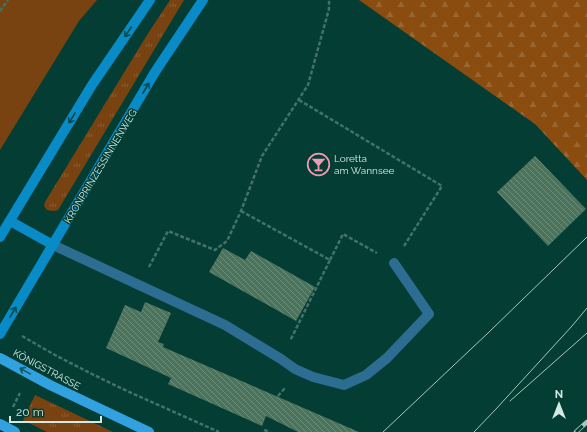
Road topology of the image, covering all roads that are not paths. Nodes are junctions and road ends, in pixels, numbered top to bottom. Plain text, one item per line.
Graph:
1 (150, 0) edge
2 (204, 0) edge
3 (10, 220) junction
4 (0, 237) edge
5 (53, 245) junction
6 (394, 263) road end
7 (0, 334) edge
8 (0, 358) edge
9 (0, 424) edge
10 (15, 432) edge
11 (149, 432) edge

1 -> 3 main road
5 -> 2 main road, KRONPRINZESSINNENWEG
3 - 4 main road
3 - 5 main road
5 - 6 lane
7 -> 5 main road, KRONPRINZESSINNENWEG
11 -> 8 main road, KÖNIGSTRASSE
9 - 10 main road

